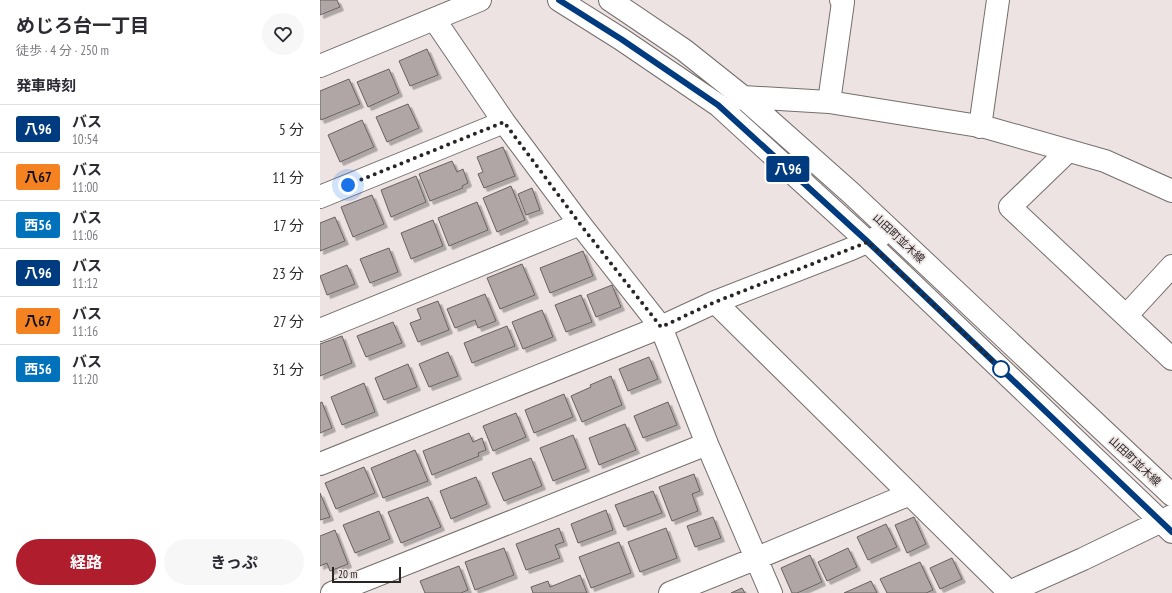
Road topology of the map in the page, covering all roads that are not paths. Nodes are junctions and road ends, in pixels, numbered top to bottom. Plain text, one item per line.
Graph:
1 (480, 0) edge
2 (559, 0) edge
3 (610, 0) edge
4 (841, 0) edge
5 (998, 0) edge
6 (434, 19) junction
7 (320, 66) edge
8 (744, 97) junction
9 (829, 102) junction
10 (718, 105) junction
11 (504, 122) junction
12 (980, 126) junction
13 (1068, 151) junction
14 (1172, 191) edge
15 (320, 197) edge
16 (580, 224) junction
17 (891, 230) junction
18 (868, 242) junction
19 (1172, 266) edge
20 (715, 302) junction
21 (1126, 316) junction
22 (661, 327) junction
23 (320, 330) edge
24 (1172, 359) edge
25 (708, 444) junction
26 (320, 464) edge
27 (910, 494) junction
28 (1172, 496) edge
29 (1168, 523) edge
30 (757, 558) junction
31 (332, 593) edge
32 (670, 593) edge
33 (771, 593) edge
34 (1009, 593) edge

1 - 6 street
2 - 10 street
3 - 8 street, 山田町並木線
4 - 9 street
5 - 12 street
6 - 7 street
6 - 11 street
8 - 9 street
8 - 10 street
8 - 17 street, 山田町並木線
9 - 12 street
10 - 18 street
11 - 15 street
11 - 16 street
12 - 13 street
13 - 14 street
13 - 21 street
16 - 22 street
16 - 23 street
17 - 18 street
17 - 28 street, 山田町並木線
18 - 20 street
18 - 29 street
19 - 21 street
20 - 22 street
20 - 27 street
21 - 24 street
22 - 25 street
22 - 26 street
25 - 30 street
25 - 31 street
27 - 30 street
27 - 34 street
29 - 34 street
30 - 32 street
30 - 33 street

